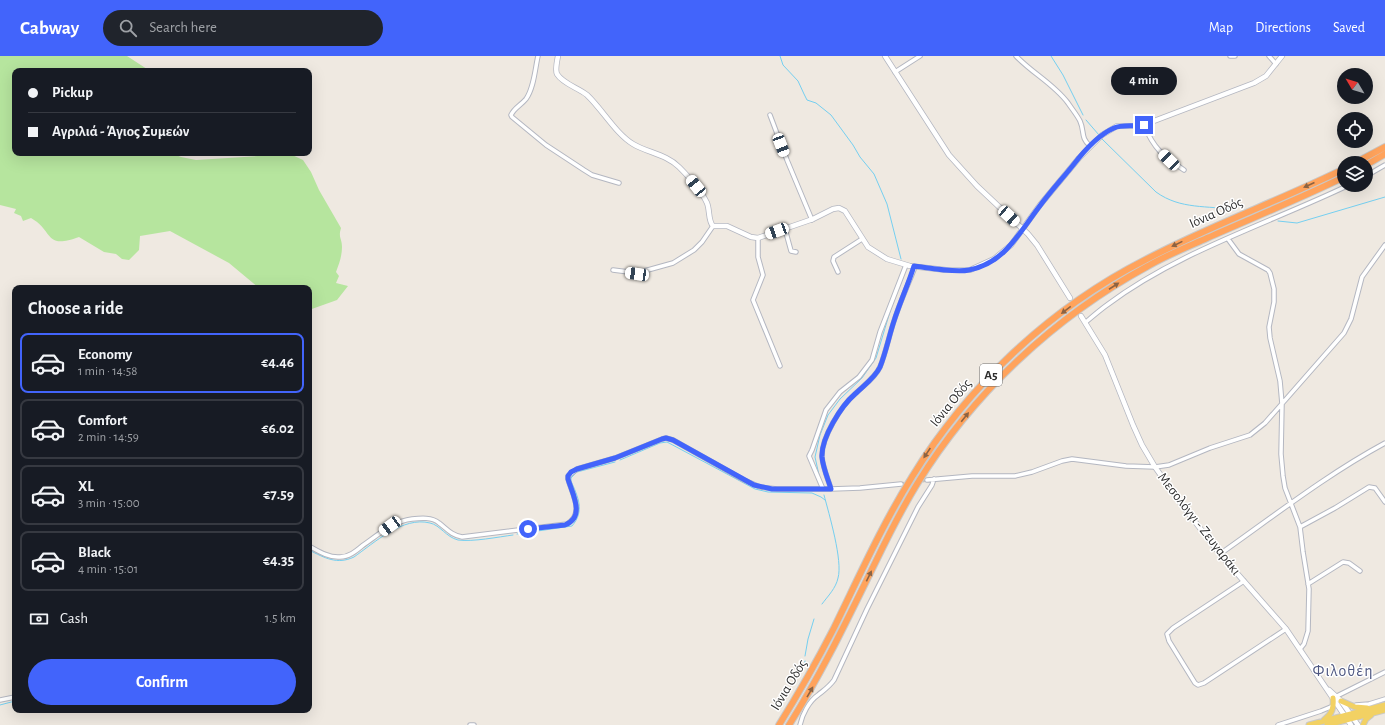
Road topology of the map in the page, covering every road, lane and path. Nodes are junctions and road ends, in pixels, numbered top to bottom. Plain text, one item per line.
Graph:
1 (538, 56) edge
2 (558, 56) edge
3 (885, 56) edge
4 (920, 56) edge
5 (1016, 56) edge
6 (1230, 56) edge
7 (1235, 56) edge
8 (1269, 56) edge
9 (1282, 56) edge
10 (1276, 64) junction
11 (895, 72) junction
12 (770, 115) dead end
13 (1144, 125) junction
14 (1091, 145) junction
15 (1385, 147) edge
16 (1385, 154) edge
17 (1369, 156) edge
18 (1373, 161) edge
19 (1385, 165) edge
20 (1184, 170) dead end
21 (1337, 172) edge
22 (1373, 172) edge
23 (1337, 180) edge
24 (619, 183) dead end
25 (1337, 190) edge
26 (812, 220) junction
27 (713, 226) junction
28 (785, 229) junction
29 (1023, 230) junction
30 (758, 238) junction
31 (862, 239) junction
32 (1228, 239) junction
33 (1385, 245) edge
34 (796, 252) dead end
35 (906, 265) junction
36 (914, 266) junction
37 (613, 270) dead end
38 (838, 272) dead end
39 (1070, 298) dead end
40 (1081, 316) dead end
41 (1086, 322) junction
42 (780, 366) dead end
43 (1282, 404) junction
44 (1385, 443) edge
45 (1155, 467) junction
46 (934, 479) junction
47 (927, 480) tunnel mouth
48 (901, 484) tunnel mouth
49 (831, 489) junction
50 (823, 490) junction
51 (1385, 502) edge
52 (1292, 504) junction
53 (1300, 527) junction
54 (312, 548) edge
55 (1220, 554) junction
56 (1360, 571) dead end
57 (1244, 581) junction
58 (1308, 584) junction
59 (1286, 629) junction
60 (1300, 649) junction
61 (1385, 672) edge
62 (1335, 697) junction
63 (12, 698) edge
64 (1385, 699) edge
65 (0, 700) edge
66 (1341, 701) junction
67 (1334, 705) junction
68 (1385, 705) edge
69 (1349, 706) junction
70 (1376, 708) junction
71 (1385, 710) edge
72 (1373, 714) junction
73 (1348, 719) edge
74 (1321, 722) junction
75 (470, 725) edge
76 (474, 725) edge
77 (779, 725) edge
78 (790, 725) edge
79 (800, 725) edge
80 (1278, 725) edge
81 (1309, 725) edge
82 (1328, 725) edge
83 (1351, 725) edge
84 (1358, 725) edge
85 (1363, 725) edge

1 - 24 street
2 - 27 main road
3 - 11 main road
4 - 11 street
5 - 14 street
6 - 7 street
8 - 10 street
9 - 10 main road
10 - 13 main road
11 - 29 main road
12 - 26 street
13 - 14 main road
13 - 20 street
14 - 29 main road
15 - 17 highway
16 - 18 highway
19 - 22 street
21 -> 77 highway, Ιόνια Οδός / Α5
78 -> 23 highway, Ιόνια Οδός / Α5
25 - 32 street
26 - 28 main road
26 - 31 main road
27 - 30 main road
27 - 37 street
28 - 30 main road
28 - 34 street
29 - 36 main road
29 - 39 main road
30 - 42 street
31 - 35 main road
31 - 38 street
32 - 41 street
32 - 43 street
33 - 43 street
35 - 36 main road
35 - 50 street
36 - 49 street
40 - 41 main road, Μεσολόγγι - Ζευγαράκι
41 - 45 main road, Μεσολόγγι - Ζευγαράκι
43 - 45 street
43 - 52 street
44 - 52 street
45 - 46 street
45 - 55 main road, Μεσολόγγι - Ζευγαράκι
46 - 47 street
46 - 79 street
48 - 49 street
49 - 50 street
50 - 54 street
51 - 53 street
52 - 53 street
52 - 55 street
53 - 58 street
55 - 57 main road, Μεσολόγγι - Ζευγαράκι
56 - 58 street
57 - 59 main road, Μεσολόγγι - Ζευγαράκι
57 - 59 street
58 - 60 street
59 - 60 main road, Μεσολόγγι - Ζευγαράκι
60 - 62 main road, Μεσολόγγι - Ζευγαράκι
61 - 62 street
62 - 66 main road
62 - 67 main road
62 - 73 main road, Μεσολόγγι - Ζευγαράκι
63 - 65 street
64 - 69 street
66 - 69 main road
66 - 73 main road
67 - 74 main road
67 - 80 street
68 - 70 main road
69 - 70 main road
70 - 73 main road
71 - 72 main road
72 - 73 main road
72 - 85 main road
73 - 74 main road
73 - 82 main road
73 - 83 main road
73 - 84 main road
74 - 81 main road
75 - 76 street

